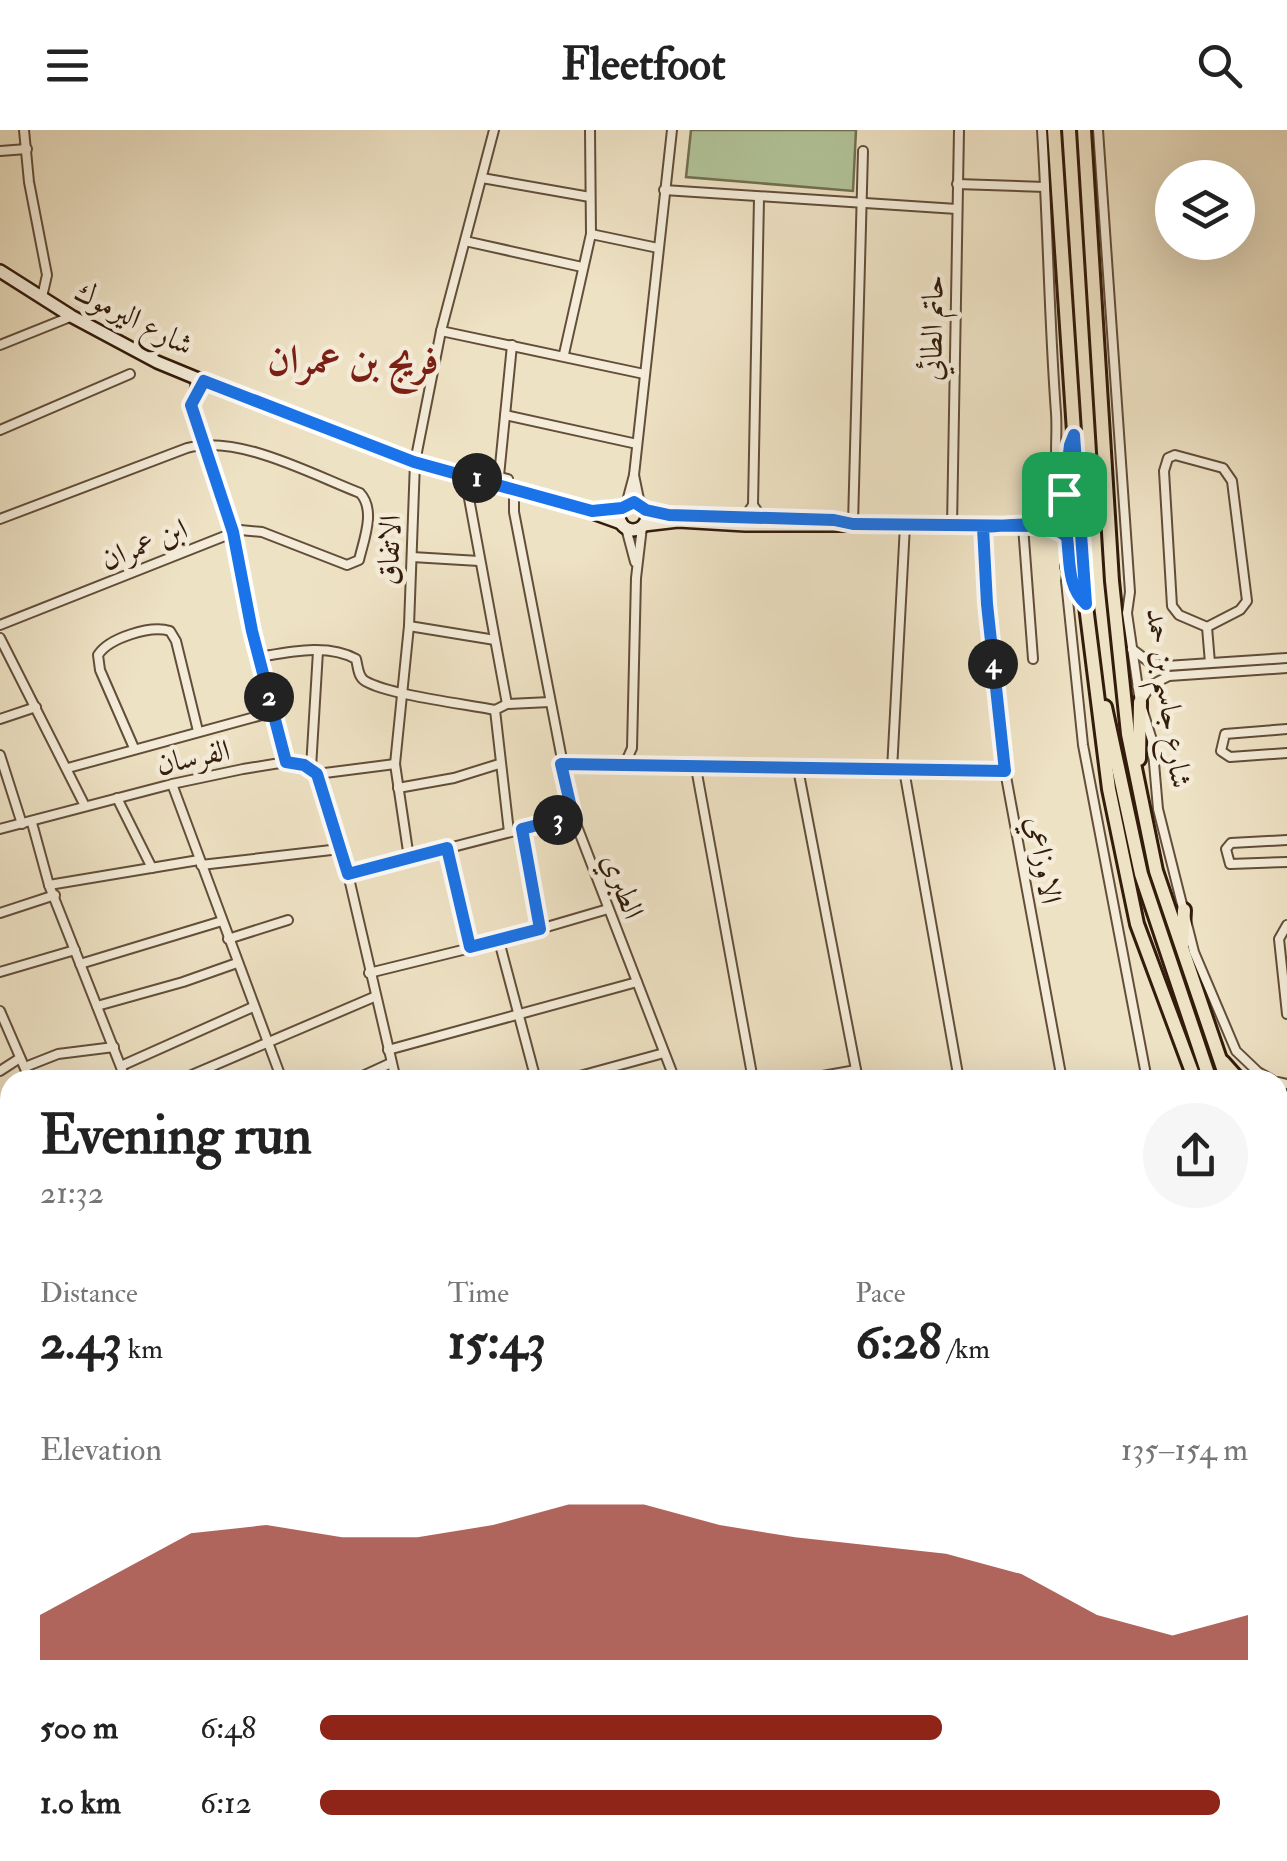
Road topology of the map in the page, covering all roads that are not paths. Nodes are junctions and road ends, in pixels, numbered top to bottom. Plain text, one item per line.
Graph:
1 (24, 130) edge
2 (494, 130) edge
3 (590, 130) edge
4 (672, 130) edge
5 (959, 130) edge
6 (1042, 130) edge
7 (1054, 130) edge
8 (1084, 130) edge
9 (1098, 130) edge
10 (26, 149) junction
11 (0, 151) edge
12 (863, 151) dead end
13 (482, 178) junction
14 (957, 184) junction
15 (1046, 187) junction
16 (664, 190) junction
17 (590, 197) junction
18 (759, 198) junction
19 (862, 203) junction
20 (956, 209) junction
21 (591, 234) junction
22 (466, 241) junction
23 (658, 248) junction
24 (582, 267) junction
25 (0, 272) edge
26 (37, 295) junction
27 (71, 316) junction
28 (441, 331) junction
29 (0, 345) edge
30 (512, 345) junction
31 (564, 354) junction
32 (130, 374) dead end
33 (644, 374) junction
34 (200, 380) junction
35 (505, 415) junction
36 (0, 430) edge
37 (1074, 435) junction
38 (204, 444) junction
39 (637, 444) junction
40 (414, 462) junction
41 (477, 471) dead end
42 (512, 484) junction
43 (468, 493) dead end
44 (1065, 502) junction
45 (753, 505) junction
46 (633, 507) junction
47 (592, 511) junction
48 (744, 518) junction
49 (762, 518) junction
50 (0, 519) edge
51 (853, 524) junction
52 (623, 525) junction
53 (905, 525) junction
54 (643, 526) junction
55 (952, 526) junction
56 (1022, 526) junction
57 (1037, 526) junction
58 (983, 527) junction
59 (233, 532) junction
60 (1067, 537) junction
61 (412, 556) junction
62 (480, 561) junction
63 (1068, 566) junction
64 (636, 567) junction
65 (1112, 581) junction
66 (1086, 604) junction
67 (1127, 613) junction
68 (0, 625) edge
69 (409, 626) junction
70 (1207, 627) junction
71 (0, 638) edge
72 (496, 640) junction
73 (1132, 649) junction
74 (318, 651) junction
75 (259, 657) junction
76 (1287, 658) edge
77 (1032, 659) dead end
78 (1092, 662) junction
79 (1210, 668) junction
80 (1287, 668) edge
81 (403, 692) junction
82 (550, 702) junction
83 (1140, 702) junction
84 (507, 704) junction
85 (36, 707) junction
86 (494, 710) junction
87 (273, 712) junction
88 (0, 719) edge
89 (1287, 730) edge
90 (198, 731) junction
91 (134, 748) junction
92 (632, 748) junction
93 (1287, 754) edge
94 (0, 755) edge
95 (286, 762) junction
96 (395, 764) junction
97 (500, 764) junction
98 (561, 764) junction
99 (625, 764) junction
100 (643, 765) junction
101 (68, 768) junction
102 (696, 768) junction
103 (798, 768) junction
104 (892, 770) junction
105 (904, 770) junction
106 (314, 771) junction
107 (1005, 771) junction
108 (172, 784) junction
109 (398, 788) junction
110 (117, 798) junction
111 (1140, 801) junction
112 (86, 806) junction
113 (573, 816) junction
114 (27, 824) junction
115 (522, 829) junction
116 (0, 830) edge
117 (508, 832) junction
118 (1287, 840) edge
119 (447, 848) junction
120 (340, 849) junction
121 (408, 858) junction
122 (200, 862) junction
123 (1287, 862) edge
124 (152, 868) junction
125 (348, 874) junction
126 (50, 885) junction
127 (54, 895) junction
128 (608, 909) junction
129 (1184, 910) junction
130 (0, 912) edge
131 (288, 920) dead end
132 (222, 921) junction
133 (1287, 925) edge
134 (540, 929) junction
135 (228, 939) junction
136 (499, 941) junction
137 (470, 947) junction
138 (75, 950) junction
139 (1181, 954) junction
140 (1149, 956) junction
141 (237, 963) junction
142 (80, 964) junction
143 (0, 972) edge
144 (369, 973) junction
145 (636, 982) junction
146 (374, 997) junction
147 (97, 1006) junction
148 (253, 1007) junction
149 (0, 1011) edge
150 (520, 1014) junction
151 (1287, 1014) edge
152 (266, 1043) junction
153 (114, 1047) junction
154 (388, 1050) junction
155 (664, 1053) junction
156 (1218, 1057) junction
157 (22, 1062) junction
158 (391, 1062) junction
159 (121, 1066) junction
160 (0, 1070) edge
161 (26, 1070) edge
162 (122, 1070) edge
163 (214, 1070) edge
164 (278, 1070) edge
165 (375, 1070) edge
166 (393, 1070) edge
167 (534, 1070) edge
168 (602, 1070) edge
169 (671, 1070) edge
170 (751, 1070) edge
171 (856, 1070) edge
172 (957, 1070) edge
173 (1060, 1070) edge
174 (1146, 1070) edge
175 (1181, 1070) edge
176 (1191, 1070) edge
177 (1207, 1070) edge
178 (1223, 1070) edge
179 (1230, 1070) edge
180 (1256, 1070) edge

1 - 10 street
2 - 13 street, الاتفاق
3 - 17 street
4 - 16 street
5 - 14 street, حاتم الطائي
6 - 15 street
7 - 37 main road
8 - 65 main road, شارع جاسم بن حمد
9 - 67 street, شارع جاسم بن حمد
10 - 11 street
10 - 26 street
12 - 19 street
13 - 17 street
13 - 22 street, الاتفاق
14 - 15 street
14 - 20 street, حاتم الطائي
15 - 44 street
16 - 18 street
16 - 23 street
17 - 21 street
18 - 19 street
18 - 45 street
19 - 20 street
19 - 51 street
20 - 55 street, حاتم الطائي
21 - 23 street
21 - 24 street
22 - 24 street
22 - 28 street, الاتفاق
23 - 33 street
24 - 31 street
25 - 26 street, شارع اليرموك
26 - 27 street, شارع اليرموك
27 - 29 street
27 - 34 street, شارع اليرموك
28 - 30 street
28 - 40 street, الاتفاق
30 - 31 street
30 - 35 street, الطبري
31 - 33 street
32 - 36 street
33 - 39 street
34 - 38 street
34 - 40 street, شارع اليرموك
35 - 39 street
35 - 42 street, الطبري
37 - 44 main road
37 - 66 main road
38 - 50 street
38 - 59 street
38 - 59 street, ابن عمران
39 - 46 street
40 - 42 street, شارع اليرموك
40 - 61 street, الاتفاق
41 - 42 street
42 - 47 street, شارع اليرموك
42 - 82 street, الطبري
43 - 62 street
44 - 57 street
44 - 60 street
45 - 48 street
45 - 49 street
46 - 47 street, شارع اليرموك
46 - 48 street, شارع اليرموك
46 - 52 street
46 - 54 street
47 - 52 street, شارع اليرموك
48 - 49 street, شارع اليرموك
49 - 51 street, شارع اليرموك
51 - 53 street, شارع اليرموك
51 - 54 street, شارع اليرموك
52 - 54 street, شارع اليرموك
52 - 64 street
53 - 55 street, شارع اليرموك
53 - 104 street
54 - 64 street
55 - 58 street, شارع اليرموك
56 - 57 street, شارع اليرموك
56 - 58 street, شارع اليرموك
56 - 77 street
57 - 60 street
58 - 107 street, الاوزاعي
59 - 68 street, ابن عمران
59 - 75 street
60 - 63 street
61 - 62 street
61 - 69 street, الاتفاق
62 - 72 street
63 - 66 main road
63 - 174 street
64 - 92 street
65 - 67 main road
65 - 111 main road, شارع جاسم بن حمد
66 - 78 main road
67 - 73 street, شارع جاسم بن حمد
69 - 72 street
69 - 81 street, الاتفاق
70 - 70 street
70 - 79 street
71 - 85 street
72 - 84 street
73 - 79 street
73 - 83 street, شارع جاسم بن حمد
74 - 75 street
74 - 81 street
74 - 106 street
75 - 87 street
76 - 79 street
78 - 140 main road
78 - 177 main road
79 - 80 street
79 - 83 street
81 - 86 street
81 - 96 street, الاتفاق
82 - 84 street
82 - 98 street, الطبري
83 - 111 main road
83 - 129 street, شارع جاسم بن حمد
84 - 86 street
85 - 88 street
85 - 101 street
86 - 97 street
87 - 90 street
87 - 95 street
89 - 93 street
90 - 91 street
90 - 91 street
91 - 101 street
92 - 99 street
92 - 100 street
94 - 114 street
95 - 106 street, الفرسان
95 - 108 street, الفرسان
96 - 106 street, الفرسان
96 - 109 street, الاتفاق
97 - 109 street
97 - 117 street
98 - 99 street
98 - 113 street, الطبري
99 - 100 street
100 - 102 street
101 - 112 street
102 - 103 street
102 - 170 street
103 - 104 street
103 - 171 street
104 - 105 street
105 - 107 street
105 - 172 street
106 - 120 street
107 - 173 street, الاوزاعي
108 - 110 street, الفرسان
108 - 122 street
109 - 121 street, الاتفاق
110 - 112 street, الفرسان
110 - 124 street
111 - 139 main road, شارع جاسم بن حمد
112 - 114 street, الفرسان
113 - 115 street
113 - 128 street, الطبري
114 - 116 street, الفرسان
114 - 126 street
115 - 117 street
115 - 134 street
117 - 119 street
118 - 123 street
119 - 121 street
119 - 137 street
120 - 122 street
120 - 125 street
121 - 125 street
122 - 124 street
122 - 132 street
124 - 126 street
125 - 144 street
126 - 127 street
127 - 130 street
127 - 138 street
128 - 134 street
128 - 145 street, الطبري
129 - 139 main road
129 - 180 street, شارع جاسم بن حمد
131 - 135 street
132 - 135 street
132 - 142 street
133 - 151 street
134 - 136 street
135 - 141 street
136 - 137 street
136 - 150 street
137 - 144 street
138 - 142 street
138 - 143 street
139 - 156 main road, شارع جاسم بن حمد
140 - 175 main road
140 - 176 main road
141 - 147 street
141 - 148 street
142 - 147 street
144 - 146 street
145 - 150 street
145 - 155 street, الطبري
146 - 152 street
146 - 154 street
147 - 153 street
148 - 152 street
148 - 159 street
149 - 157 street
150 - 154 street
150 - 167 street
152 - 163 street
152 - 164 street
153 - 157 street
153 - 159 street
154 - 158 street
155 - 168 street
155 - 169 street, الطبري
156 - 178 main road, شارع جاسم بن حمد
156 - 179 main road
157 - 160 street
157 - 161 street
158 - 165 street
158 - 166 street
159 - 162 street

